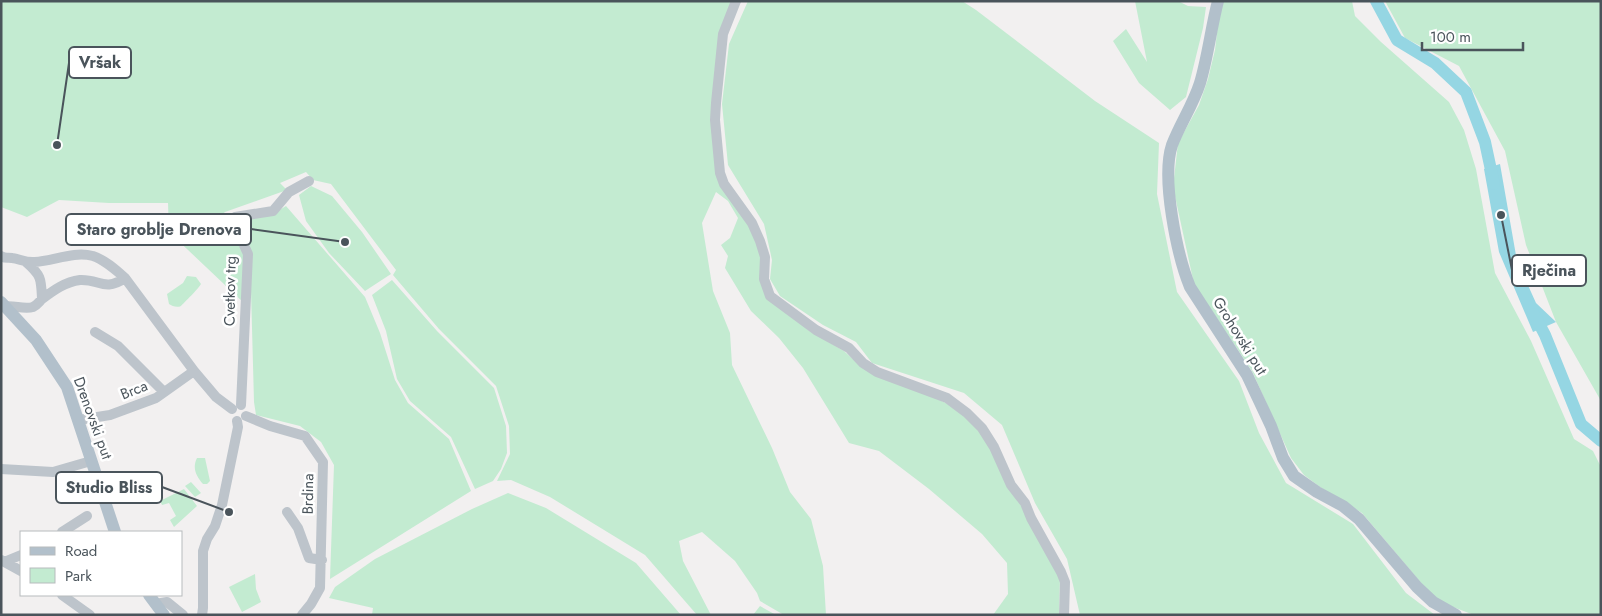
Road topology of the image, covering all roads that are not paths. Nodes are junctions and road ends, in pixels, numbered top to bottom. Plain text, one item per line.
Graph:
1 (736, 1) edge
2 (1218, 1) edge
3 (309, 180) dead end
4 (1, 256) edge
5 (26, 262) junction
6 (125, 278) junction
7 (42, 299) junction
8 (3, 305) edge
9 (95, 332) dead end
10 (194, 371) junction
11 (164, 392) junction
12 (237, 407) junction
13 (246, 416) junction
14 (78, 420) junction
15 (237, 420) junction
16 (91, 461) junction
17 (1, 469) edge
18 (287, 512) dead end
19 (88, 516) dead end
20 (64, 531) edge
21 (115, 531) edge
22 (20, 555) edge
23 (322, 560) junction
24 (3, 561) edge
25 (20, 570) edge
26 (63, 596) edge
27 (152, 599) edge
28 (90, 615) edge
29 (164, 615) edge
30 (183, 615) edge
31 (202, 615) edge
32 (302, 615) edge
33 (1064, 615) edge
34 (1456, 615) edge

1 - 33 street
2 - 34 main road, Grohovski put
3 - 12 street, Cvetkov trg
4 - 5 street
5 - 6 street
5 - 7 street
6 - 7 street
6 - 10 street
7 - 8 street
8 - 14 main road, Drenovski put
9 - 11 street
10 - 11 street, Brca
10 - 12 street
11 - 14 street, Brca
12 - 13 street, Cvetkov trg
12 - 15 street, Cvetkov trg
13 - 15 street
13 - 23 street, Brdina
14 - 16 main road, Drenovski put
15 - 31 street
16 - 17 street
16 - 21 main road, Drenovski put
18 - 23 street
19 - 20 street
22 - 24 street
23 - 32 street, Brdina
24 - 25 street
26 - 28 street
27 - 29 main road
27 - 30 street

